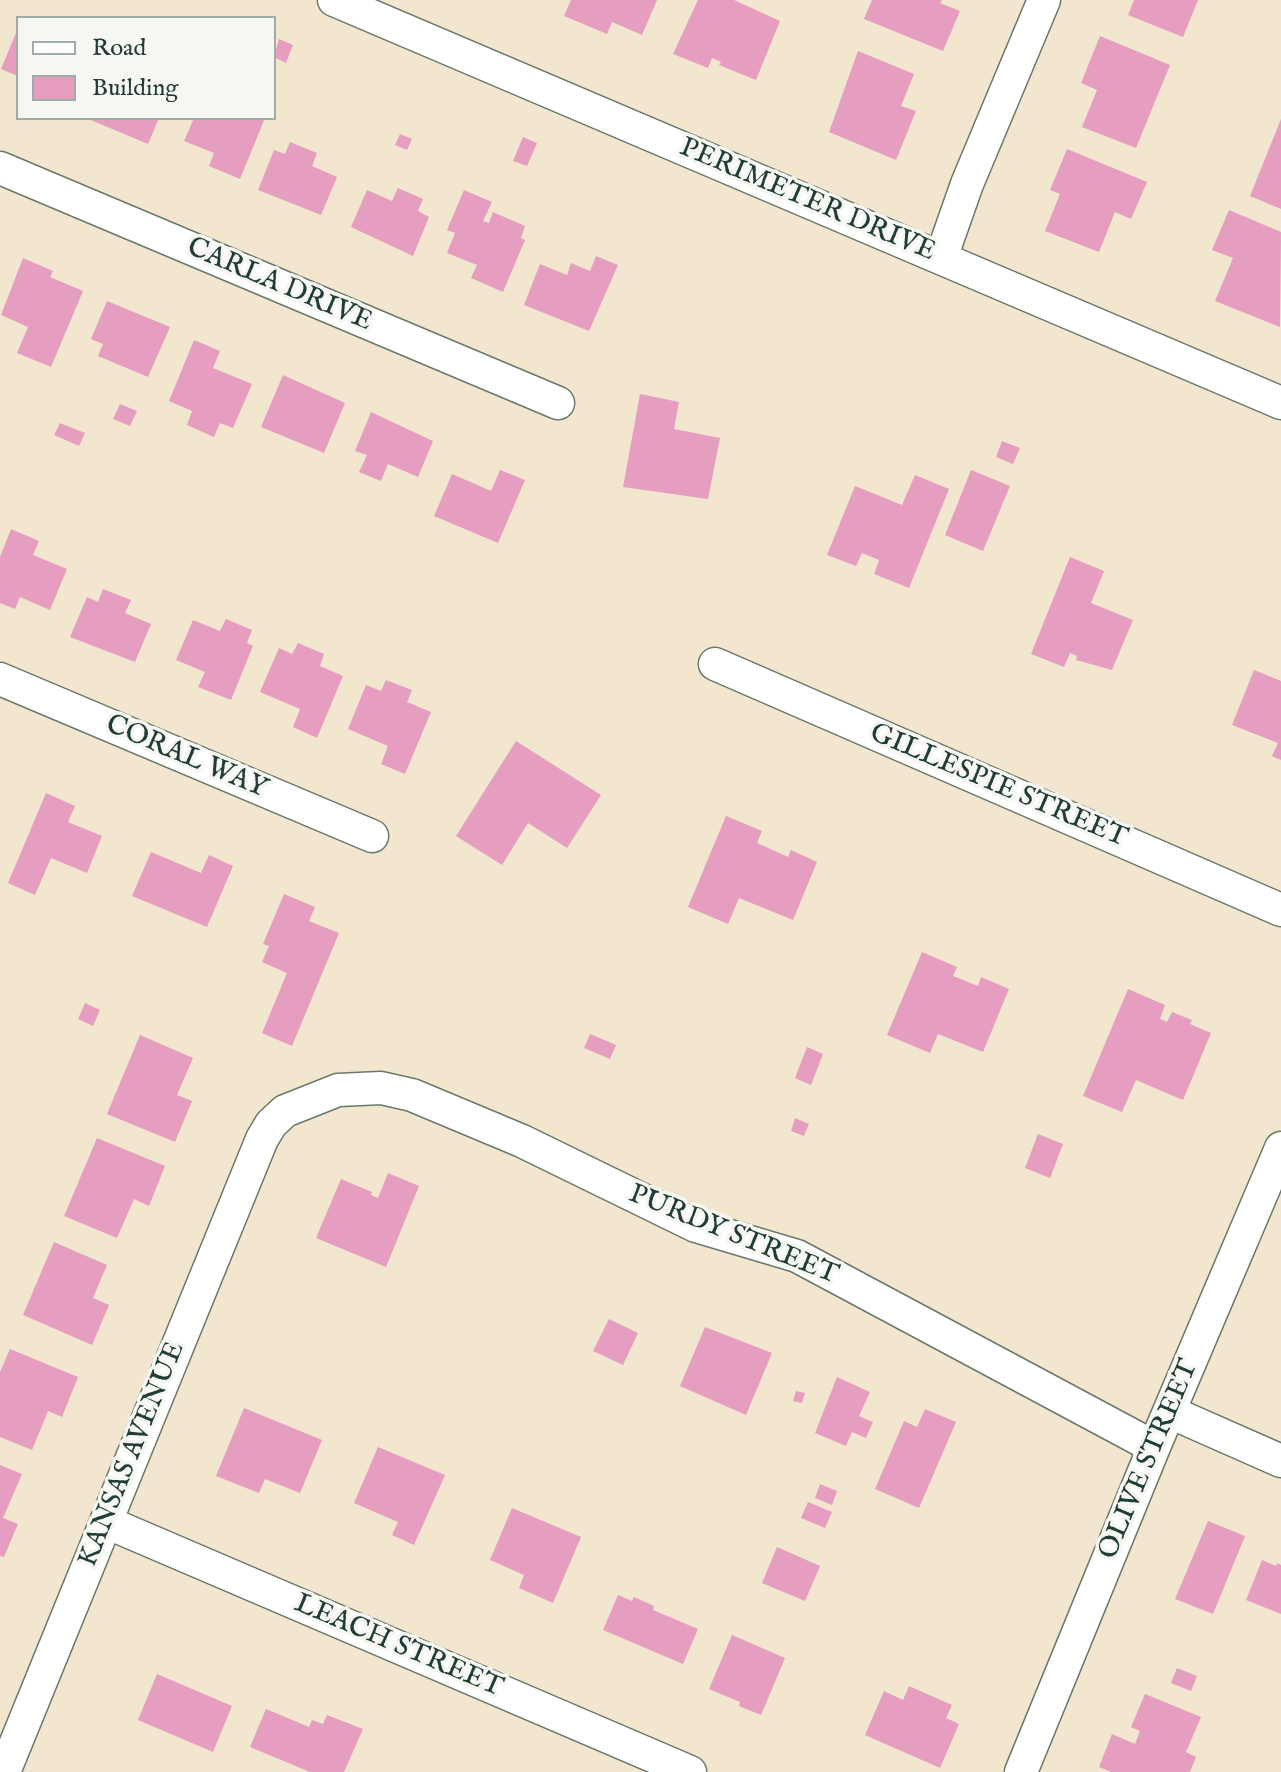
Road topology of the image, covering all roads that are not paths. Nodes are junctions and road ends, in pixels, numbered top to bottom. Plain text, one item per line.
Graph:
1 (334, 0) edge
2 (1044, 0) edge
3 (0, 168) edge
4 (941, 258) junction
5 (558, 403) dead end
6 (1281, 403) edge
7 (715, 664) dead end
8 (0, 679) edge
9 (372, 836) dead end
10 (1281, 910) edge
11 (262, 1139) joint
12 (1281, 1148) edge
13 (1170, 1412) junction
14 (1154, 1447) junction
15 (1281, 1461) edge
16 (106, 1522) junction
17 (4, 1772) edge
18 (690, 1772) edge
19 (1021, 1772) edge

1 - 4 street, PERIMETER DRIVE
2 - 4 street
3 - 5 street, CARLA DRIVE
4 - 6 street, PERIMETER DRIVE
7 - 10 street, GILLESPIE STREET
8 - 9 street, CORAL WAY
11 - 14 street, PURDY STREET
11 - 16 street, KANSAS AVENUE
12 - 13 street, OLIVE STREET
13 - 14 street, OLIVE STREET
13 - 15 street
14 - 19 street, OLIVE STREET
16 - 17 street, KANSAS AVENUE
16 - 18 street, LEACH STREET

